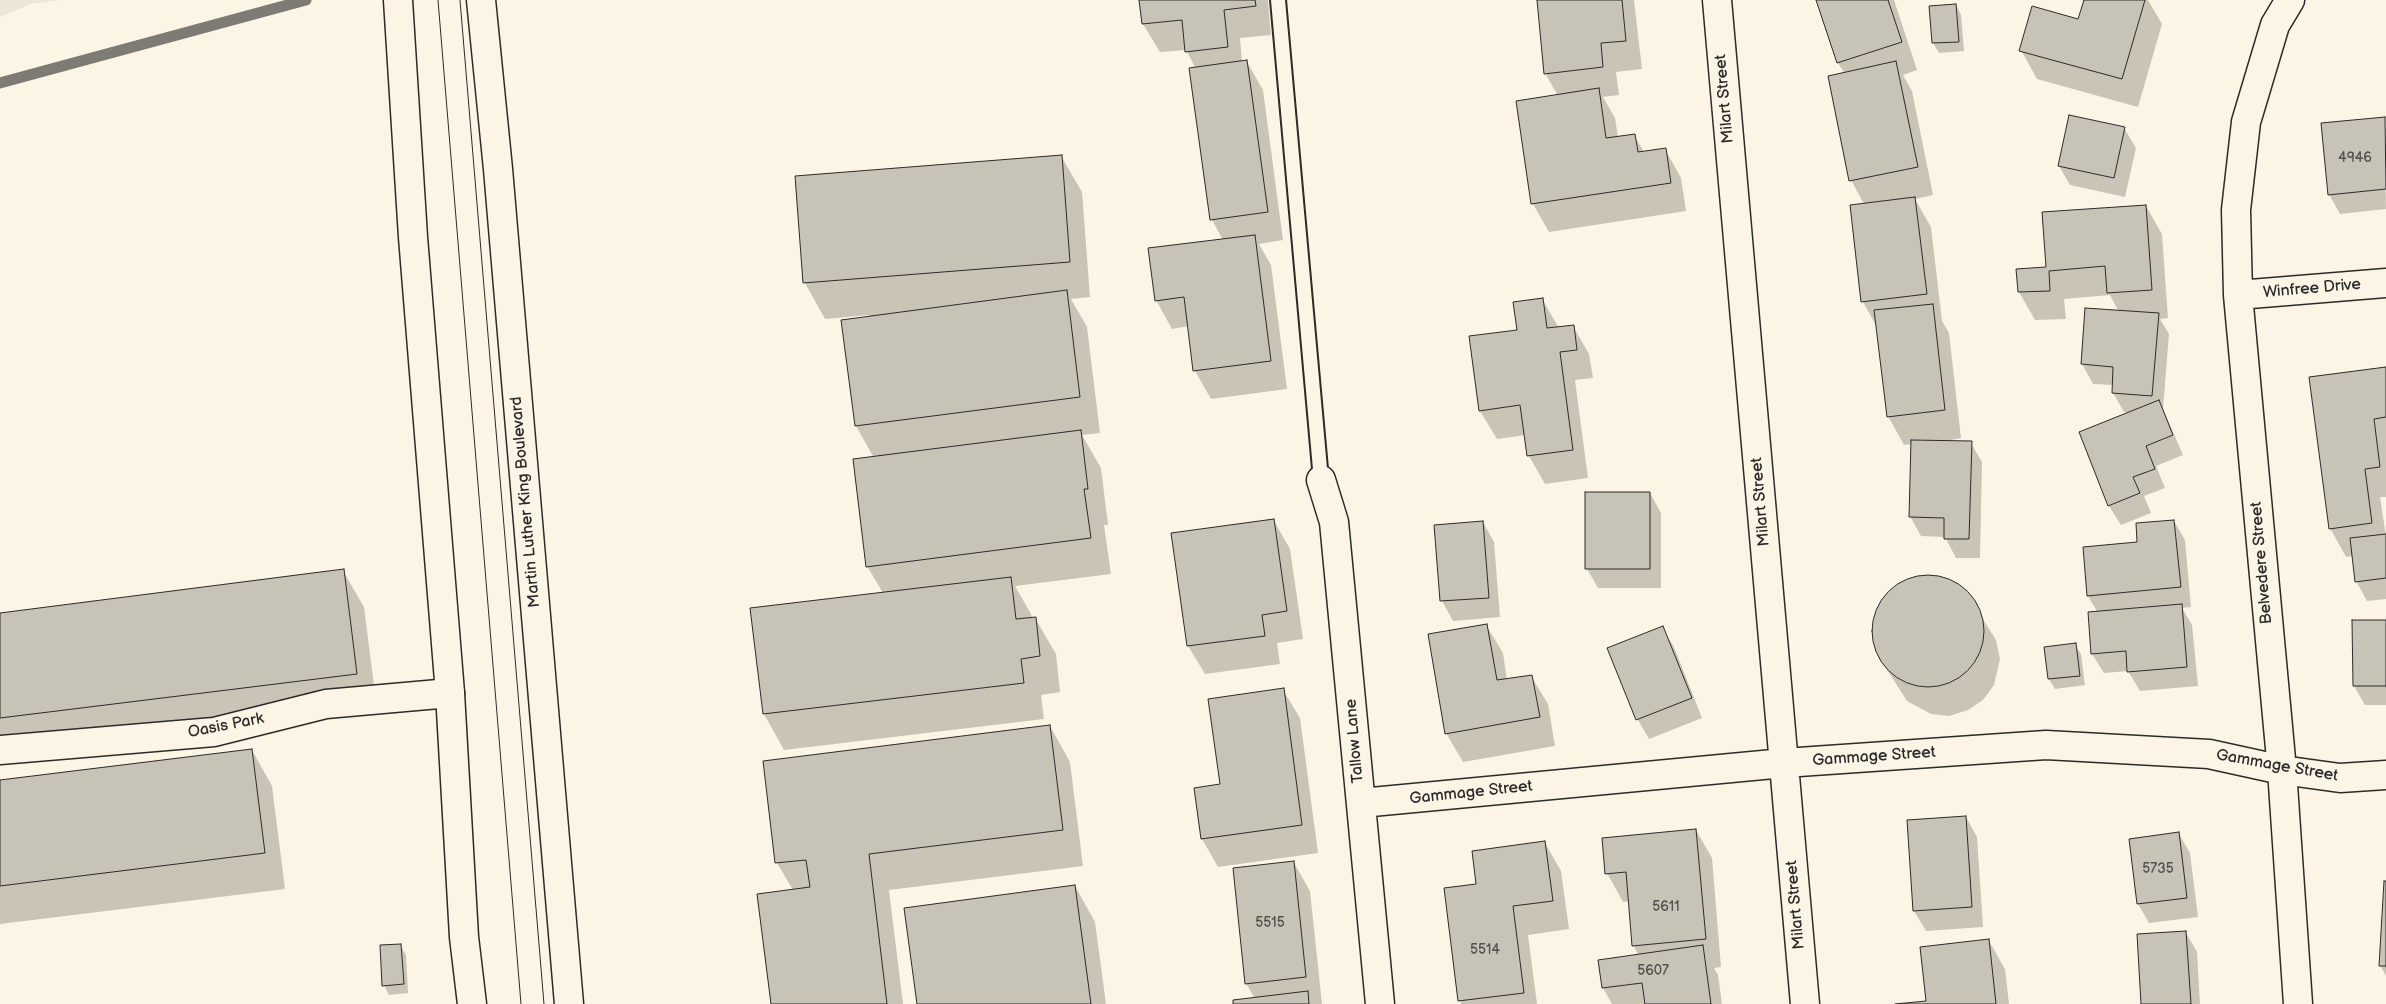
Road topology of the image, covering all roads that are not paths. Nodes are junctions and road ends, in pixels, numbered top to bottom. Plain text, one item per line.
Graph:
1 (398, 0) edge
2 (481, 0) edge
3 (1278, 0) edge
4 (1717, 0) edge
5 (2290, 0) edge
6 (2386, 283) edge
7 (2238, 295) junction
8 (1321, 480) joint
9 (450, 693) junction
10 (0, 750) edge
11 (1784, 763) junction
12 (2282, 770) junction
13 (2386, 775) edge
14 (1361, 803) junction
15 (472, 1004) edge
16 (569, 1004) edge
17 (1380, 1004) edge
18 (1805, 1004) edge
19 (2298, 1004) edge

1 - 9 street
2 - 16 street, Martin Luther King Boulevard
3 - 8 lane
4 - 11 street, Milart Street
5 - 7 street, Belvedere Street
6 - 7 street, Winfree Drive
7 - 12 street, Belvedere Street
8 - 14 street, Tallow Lane
9 - 10 street, Oasis Park
9 - 15 street
11 - 12 street, Gammage Street
11 - 14 street, Gammage Street
11 - 18 street, Milart Street
12 - 13 street, Gammage Street
12 - 19 street, Belvedere Street
14 - 17 street, Tallow Lane

